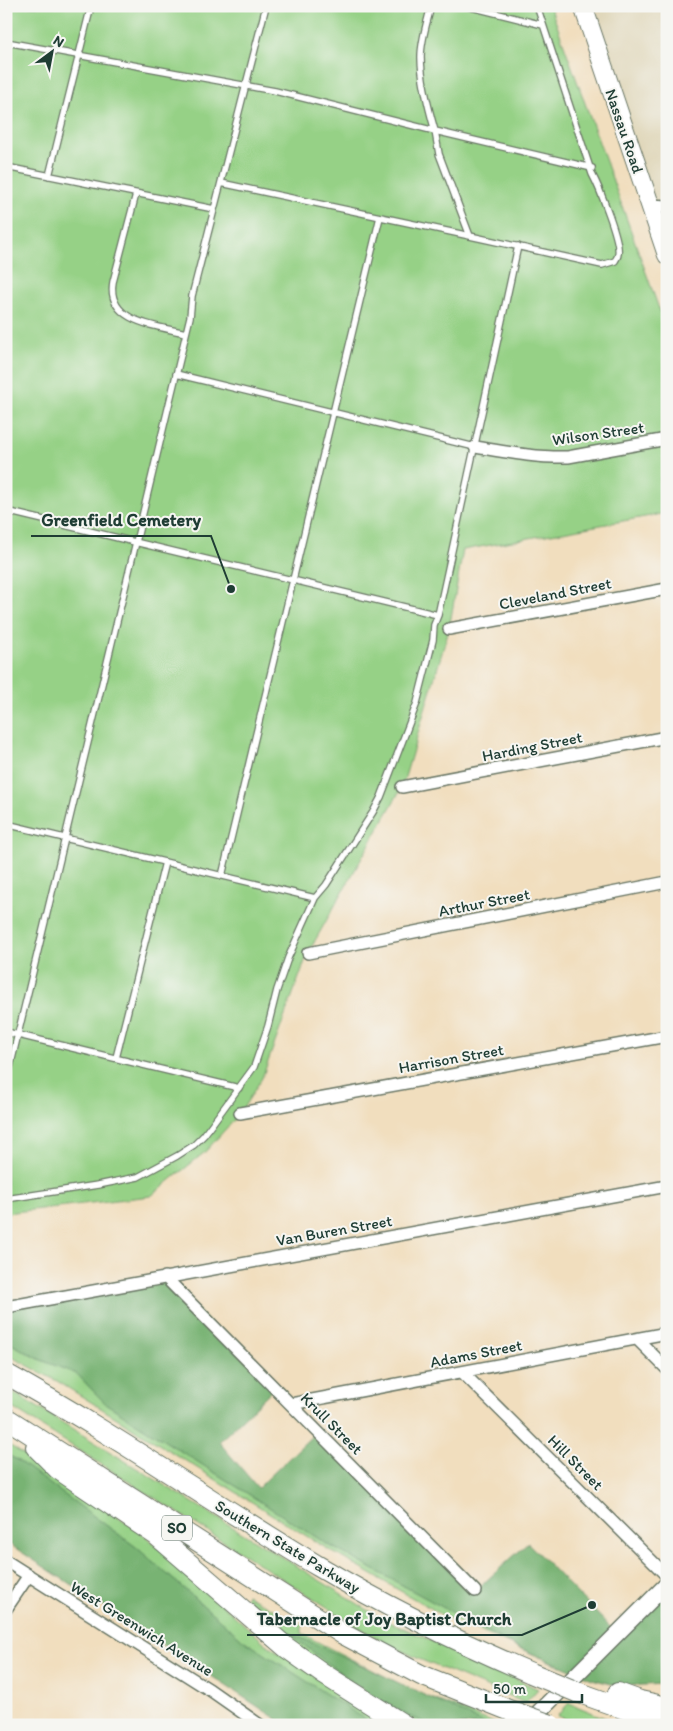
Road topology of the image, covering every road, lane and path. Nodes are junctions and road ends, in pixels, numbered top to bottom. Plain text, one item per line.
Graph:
1 (92, 6) edge
2 (266, 6) edge
3 (431, 6) edge
4 (467, 6) edge
5 (537, 6) edge
6 (583, 6) edge
7 (543, 25) junction
8 (6, 42) edge
9 (79, 56) junction
10 (246, 87) junction
11 (436, 131) junction
12 (6, 168) edge
13 (592, 168) junction
14 (48, 176) junction
15 (221, 183) junction
16 (136, 194) junction
17 (659, 205) edge
18 (214, 209) junction
19 (380, 216) junction
20 (470, 236) junction
21 (518, 246) junction
22 (667, 255) edge
23 (186, 333) junction
24 (176, 374) junction
25 (333, 412) junction
26 (667, 439) edge
27 (475, 447) junction
28 (6, 511) edge
29 (136, 542) junction
30 (292, 580) junction
31 (667, 588) edge
32 (438, 615) junction
33 (449, 629) dead end
34 (667, 737) edge
35 (402, 787) dead end
36 (6, 824) edge
37 (65, 838) junction
38 (166, 862) junction
39 (222, 876) junction
40 (667, 882) edge
41 (315, 898) junction
42 (308, 953) dead end
43 (6, 1032) edge
44 (18, 1035) junction
45 (667, 1036) edge
46 (116, 1058) junction
47 (6, 1084) edge
48 (239, 1088) junction
49 (240, 1113) dead end
50 (667, 1186) edge
51 (6, 1199) edge
52 (165, 1277) junction
53 (6, 1307) edge
54 (667, 1333) edge
55 (637, 1339) junction
56 (667, 1369) edge
57 (462, 1372) junction
58 (6, 1374) edge
59 (290, 1404) junction
60 (8, 1419) edge
61 (6, 1561) edge
62 (29, 1575) junction
63 (667, 1576) edge
64 (667, 1584) edge
65 (475, 1591) dead end
66 (6, 1609) edge
67 (579, 1681) junction
68 (667, 1707) edge
69 (667, 1724) edge
70 (260, 1725) edge
71 (404, 1725) edge
72 (526, 1725) edge
73 (551, 1725) edge

1 - 9 lane
2 - 10 lane
3 - 11 lane
4 - 7 lane
5 - 7 lane
6 - 17 main road, Nassau Road
7 - 13 lane
8 - 9 lane
9 - 10 lane
9 - 14 lane
10 - 11 lane
10 - 15 lane
11 - 13 lane
11 - 20 lane
12 - 14 lane
13 - 21 lane
14 - 16 lane
15 - 18 lane
15 - 19 lane
16 - 18 lane
16 - 23 lane
17 - 22 main road, Nassau Road
18 - 23 lane
19 - 20 lane
19 - 25 lane
20 - 21 lane
21 - 27 lane
23 - 24 lane
24 - 25 lane
24 - 29 lane
25 - 27 lane
25 - 30 lane
26 - 27 street, Wilson Street
27 - 32 lane
28 - 29 lane
29 - 30 lane
29 - 37 lane
30 - 32 lane
30 - 39 lane
31 - 33 street, Cleveland Street
32 - 41 lane
34 - 35 street, Harding Street
36 - 37 lane
37 - 38 lane
37 - 44 lane
38 - 39 lane
38 - 46 lane
39 - 41 lane
40 - 42 street, Arthur Street
41 - 48 lane
43 - 44 lane
44 - 46 lane
44 - 47 lane
45 - 49 street, Harrison Street
46 - 48 lane
48 - 51 lane
50 - 52 street, Van Buren Street
52 - 53 street, Van Buren Street
52 - 59 street, Krull Street
54 - 55 street, Adams Street
55 - 56 street
55 - 57 street, Adams Street
57 - 59 street, Adams Street
57 - 63 street, Hill Street
58 - 67 highway, Southern State Parkway / SO, bridge
59 - 65 street, Krull Street
60 - 71 highway
60 - 73 highway, SO, bridge
61 - 62 street, West Greenwich Avenue
62 - 66 street
62 - 70 street, West Greenwich Avenue
64 - 67 main road
67 - 68 highway
67 - 69 highway, Southern State Parkway / SO
67 - 72 main road

